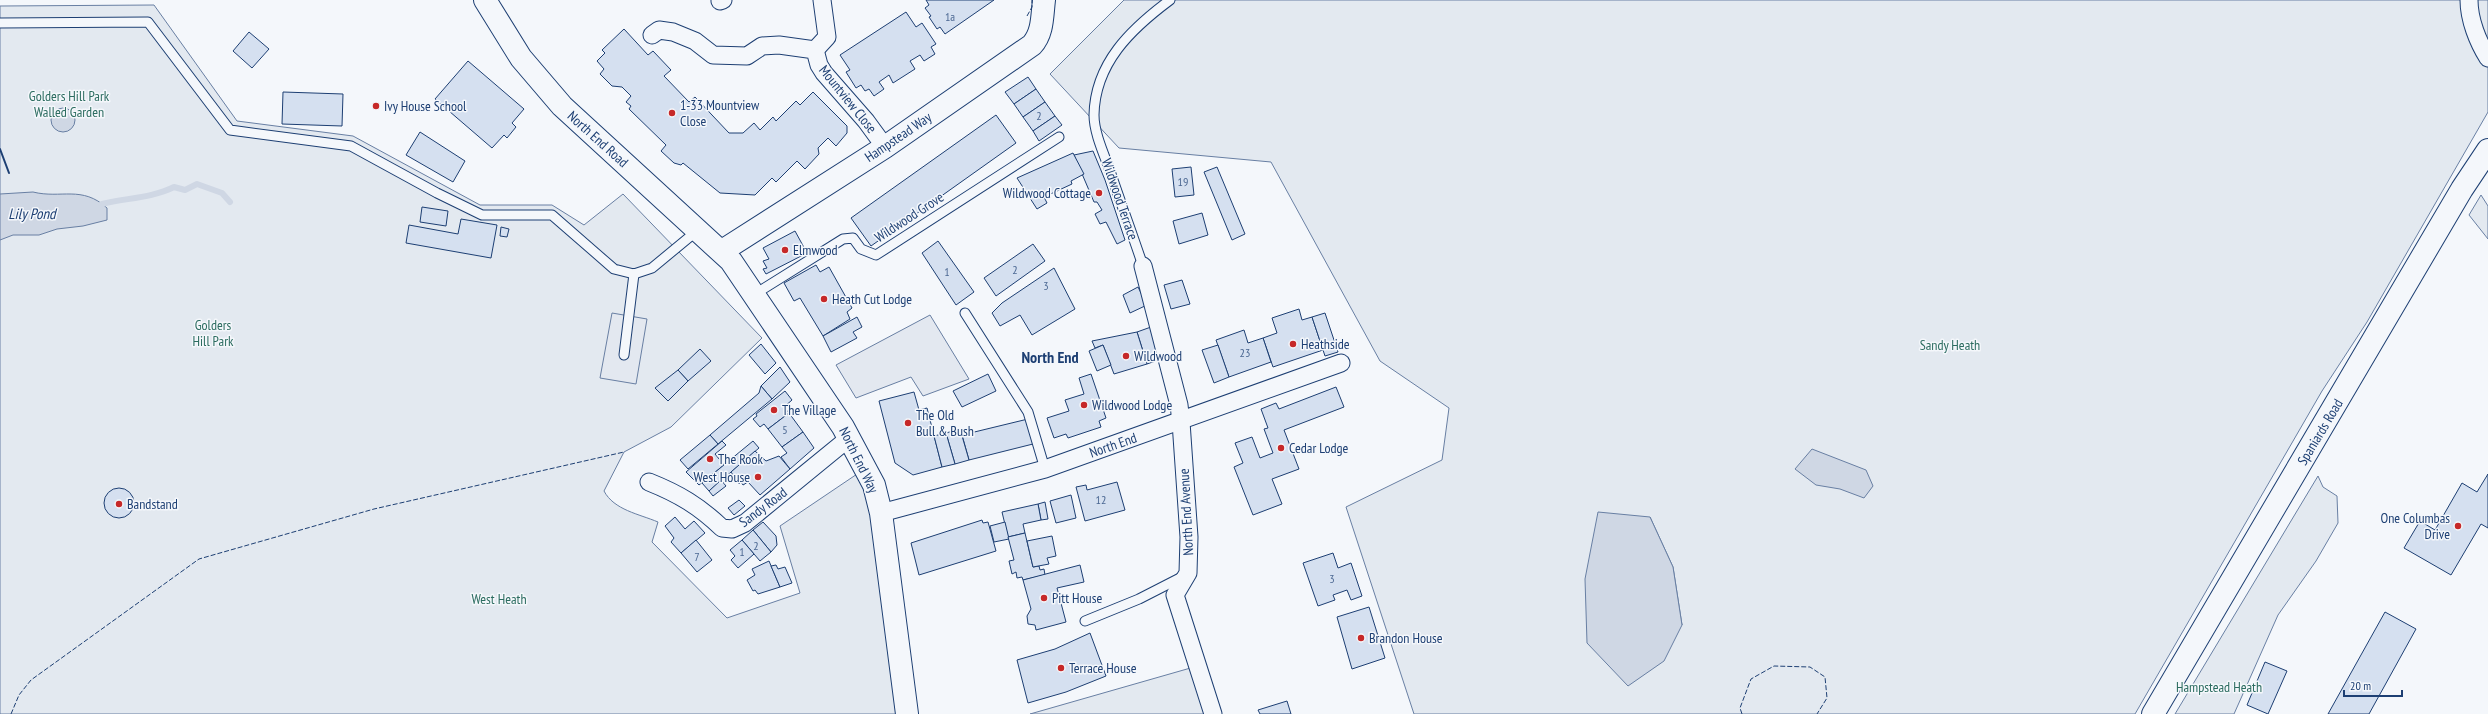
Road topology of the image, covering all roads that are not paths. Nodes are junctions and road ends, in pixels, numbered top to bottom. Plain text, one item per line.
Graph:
1 (485, 0) edge
2 (822, 0) edge
3 (1044, 0) edge
4 (1170, 0) edge
5 (2469, 0) edge
6 (0, 23) edge
7 (652, 35) dead end
8 (815, 50) junction
9 (2488, 58) edge
10 (1059, 137) dead end
11 (885, 147) junction
12 (2488, 150) edge
13 (698, 230) junction
14 (726, 256) junction
15 (1143, 266) joint
16 (634, 274) junction
17 (755, 294) junction
18 (965, 313) dead end
19 (624, 355) dead end
20 (1341, 363) dead end
21 (1181, 422) junction
22 (849, 438) junction
23 (1045, 469) junction
24 (649, 482) dead end
25 (881, 513) junction
26 (1187, 574) junction
27 (1085, 621) dead end
28 (907, 714) edge
29 (1213, 714) edge
30 (2153, 714) edge

1 - 13 main road, North End Road
2 - 8 street, Mountview Close
3 - 11 main road, Hampstead Way
4 - 15 lane, Wildwood Terrace
5 - 9 street
6 - 16 lane
7 - 8 street, Mountview Close
8 - 11 street, Mountview Close
10 - 17 lane, Wildwood Grove
11 - 14 main road, Hampstead Way
12 - 30 main road, Spaniards Road
13 - 14 main road, North End Road
13 - 16 lane
14 - 17 main road, North End Way
15 - 21 street, Wildwood Terrace
16 - 19 lane
17 - 22 main road, North End Way
18 - 23 lane
20 - 21 street, North End
21 - 23 street, North End
21 - 26 street, North End Avenue
22 - 24 street, Sandy Road
22 - 25 main road, North End Way
23 - 25 street, North End
25 - 28 main road, North End Way
26 - 27 lane
26 - 29 street, North End Avenue

